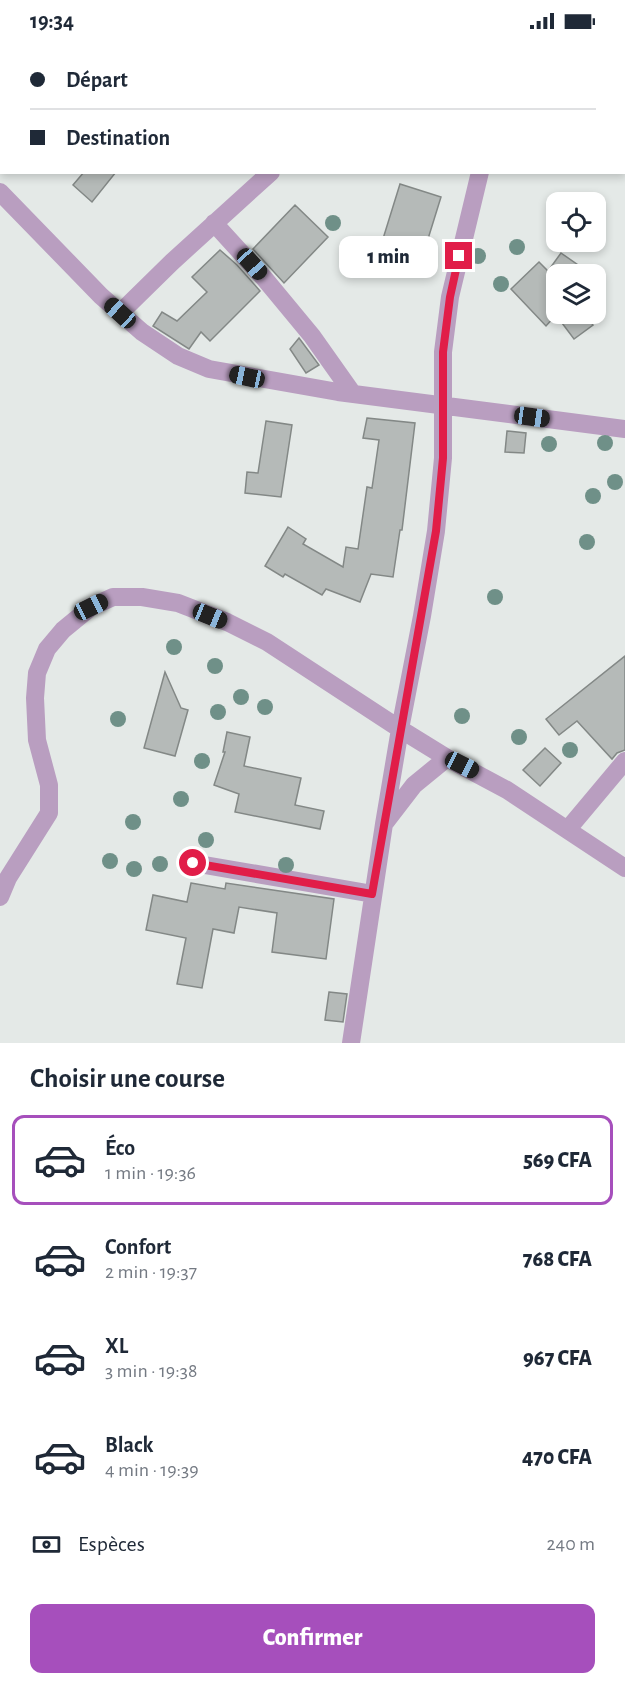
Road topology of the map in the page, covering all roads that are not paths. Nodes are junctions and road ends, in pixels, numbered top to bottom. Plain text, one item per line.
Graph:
1 (269, 174) edge
2 (480, 174) edge
3 (0, 192) edge
4 (214, 223) junction
5 (120, 313) junction
6 (353, 394) junction
7 (443, 405) junction
8 (625, 429) edge
9 (400, 729) junction
10 (447, 758) junction
11 (625, 761) edge
12 (384, 824) junction
13 (568, 829) junction
14 (193, 863) dead end
15 (625, 868) edge
16 (372, 894) junction
17 (0, 897) edge
18 (351, 1043) edge

1 - 4 street
2 - 7 street
3 - 5 street
4 - 5 street
4 - 6 street
5 - 6 street
6 - 7 street
7 - 8 street
7 - 9 street
9 - 10 street
9 - 12 street
9 - 17 street
10 - 12 street
10 - 13 street
11 - 13 street
12 - 16 street
13 - 15 street
14 - 16 street
16 - 18 street

